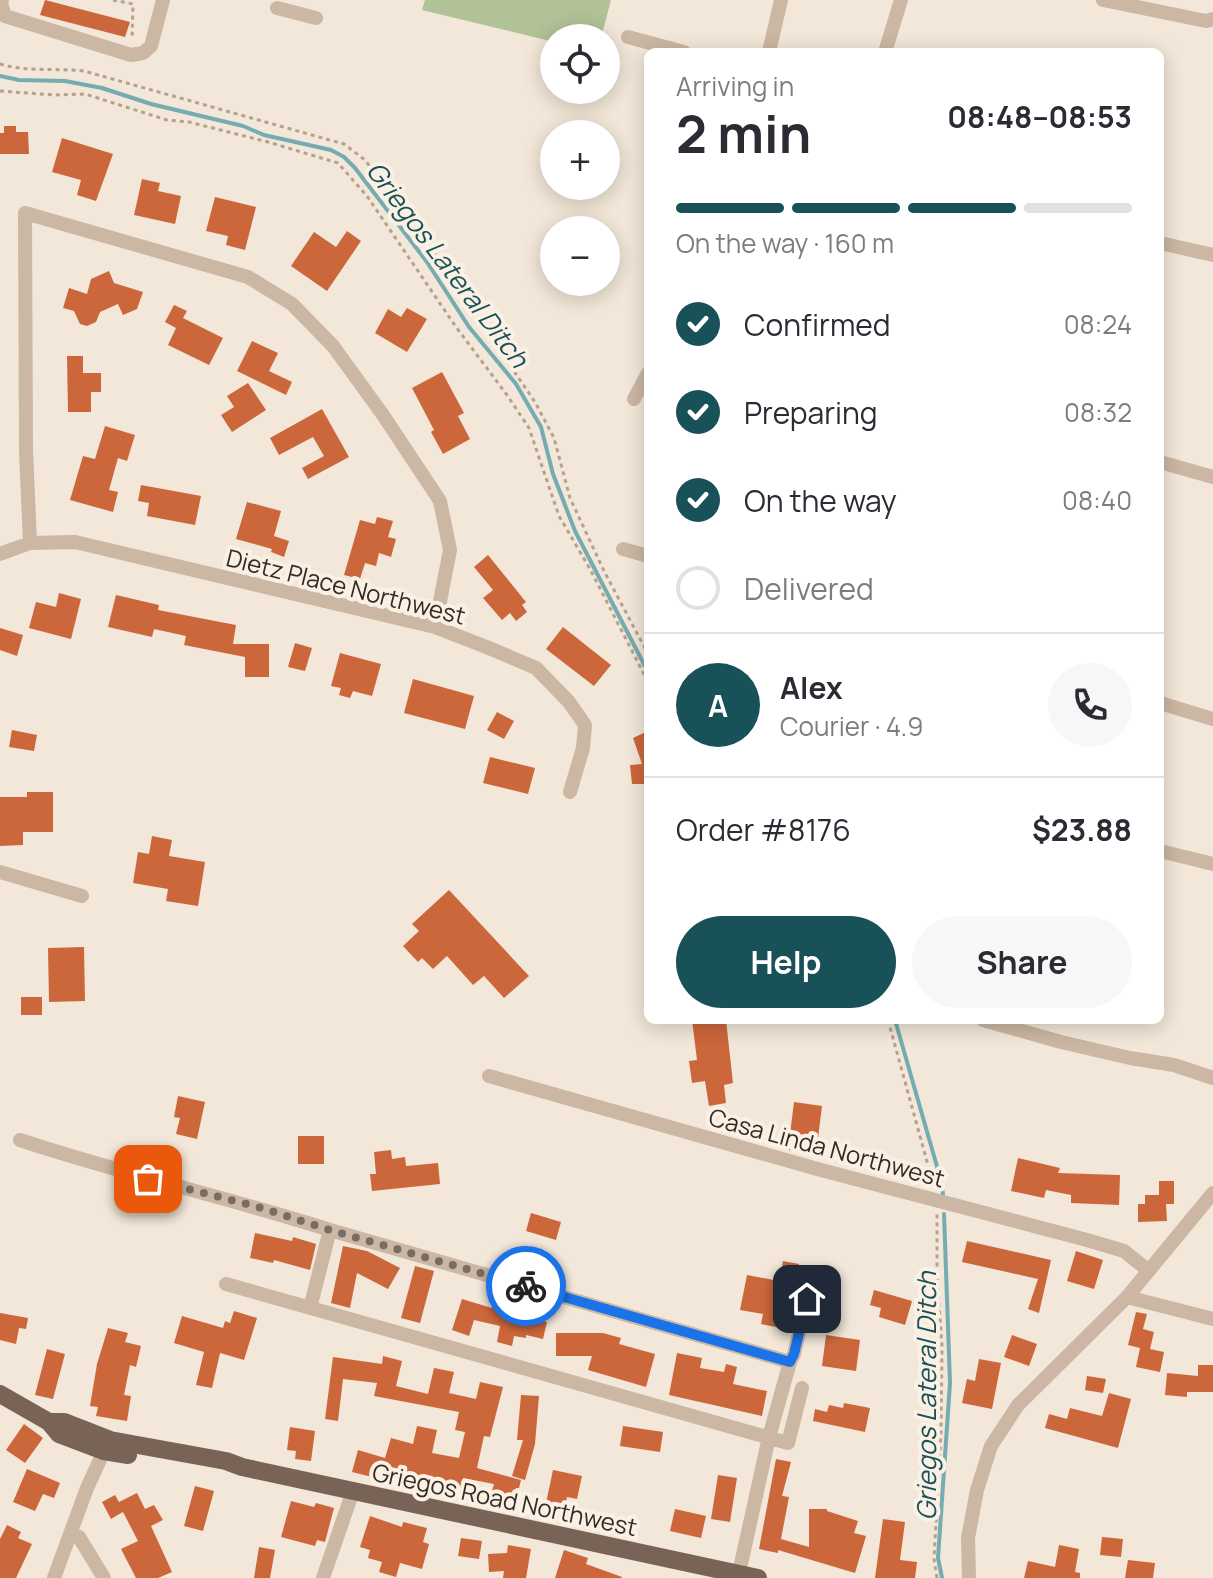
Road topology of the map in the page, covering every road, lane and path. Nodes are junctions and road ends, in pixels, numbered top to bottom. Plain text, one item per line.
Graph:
1 (113, 0) edge
2 (163, 0) edge
3 (781, 0) edge
4 (901, 0) edge
5 (1103, 0) edge
6 (1, 7) edge
7 (299, 7) edge
8 (277, 8) dead end
9 (316, 18) dead end
10 (1213, 19) edge
11 (628, 37) dead end
12 (123, 40) dead end
13 (669, 48) edge
14 (770, 48) edge
15 (886, 48) edge
16 (0, 64) edge
17 (0, 91) edge
18 (1164, 244) edge
19 (1213, 255) edge
20 (644, 380) edge
21 (634, 399) dead end
22 (1164, 463) edge
23 (1213, 477) edge
24 (30, 543) junction
25 (623, 549) dead end
26 (0, 554) edge
27 (644, 555) edge
28 (435, 627) junction
29 (644, 646) edge
30 (644, 674) edge
31 (1164, 704) edge
32 (1213, 719) edge
33 (570, 792) dead end
34 (1164, 852) edge
35 (1213, 864) edge
36 (0, 872) edge
37 (82, 896) dead end
38 (889, 1024) edge
39 (997, 1024) edge
40 (489, 1076) dead end
41 (1213, 1078) edge
42 (20, 1140) dead end
43 (1212, 1196) edge
44 (937, 1200) junction
45 (330, 1230) junction
46 (1149, 1271) junction
47 (226, 1284) dead end
48 (1127, 1297) junction
49 (807, 1299) dead end
50 (310, 1308) junction
51 (1213, 1319) edge
52 (790, 1362) junction
53 (802, 1388) dead end
54 (0, 1394) edge
55 (769, 1437) junction
56 (107, 1446) junction
57 (353, 1491) junction
58 (72, 1534) junction
59 (739, 1573) junction
60 (54, 1578) edge
61 (104, 1578) edge
62 (323, 1578) edge
63 (758, 1578) edge
64 (937, 1578) edge
65 (969, 1578) edge

1 - 12 path
2 - 6 street
3 - 14 street
4 - 15 street
5 - 10 street
7 - 8 street
7 - 9 street
11 - 13 street
16 - 29 path
17 - 30 path
18 - 19 street
20 - 21 street
22 - 23 street
24 - 26 street, Dietz Place Northwest
24 - 28 street, Dietz Place Northwest
24 - 28 street
25 - 27 street
28 - 33 street, Dietz Place Northwest
31 - 32 street
34 - 35 street
36 - 37 street
38 - 44 path
39 - 41 street
40 - 44 street, Casa Linda Northwest
42 - 45 street
43 - 46 street
44 - 46 street, Casa Linda Northwest
44 - 64 path
45 - 50 street
45 - 52 street
46 - 48 street
47 - 50 street
48 - 51 street
48 - 65 street
49 - 52 street
50 - 55 street
52 - 55 street
53 - 55 street
54 - 56 main road, Griegos Road Northwest
55 - 59 street
56 - 57 main road, Griegos Road Northwest
56 - 58 street
57 - 59 main road, Griegos Road Northwest
57 - 62 street
58 - 60 street
58 - 61 street
59 - 63 main road, Griegos Road Northwest

